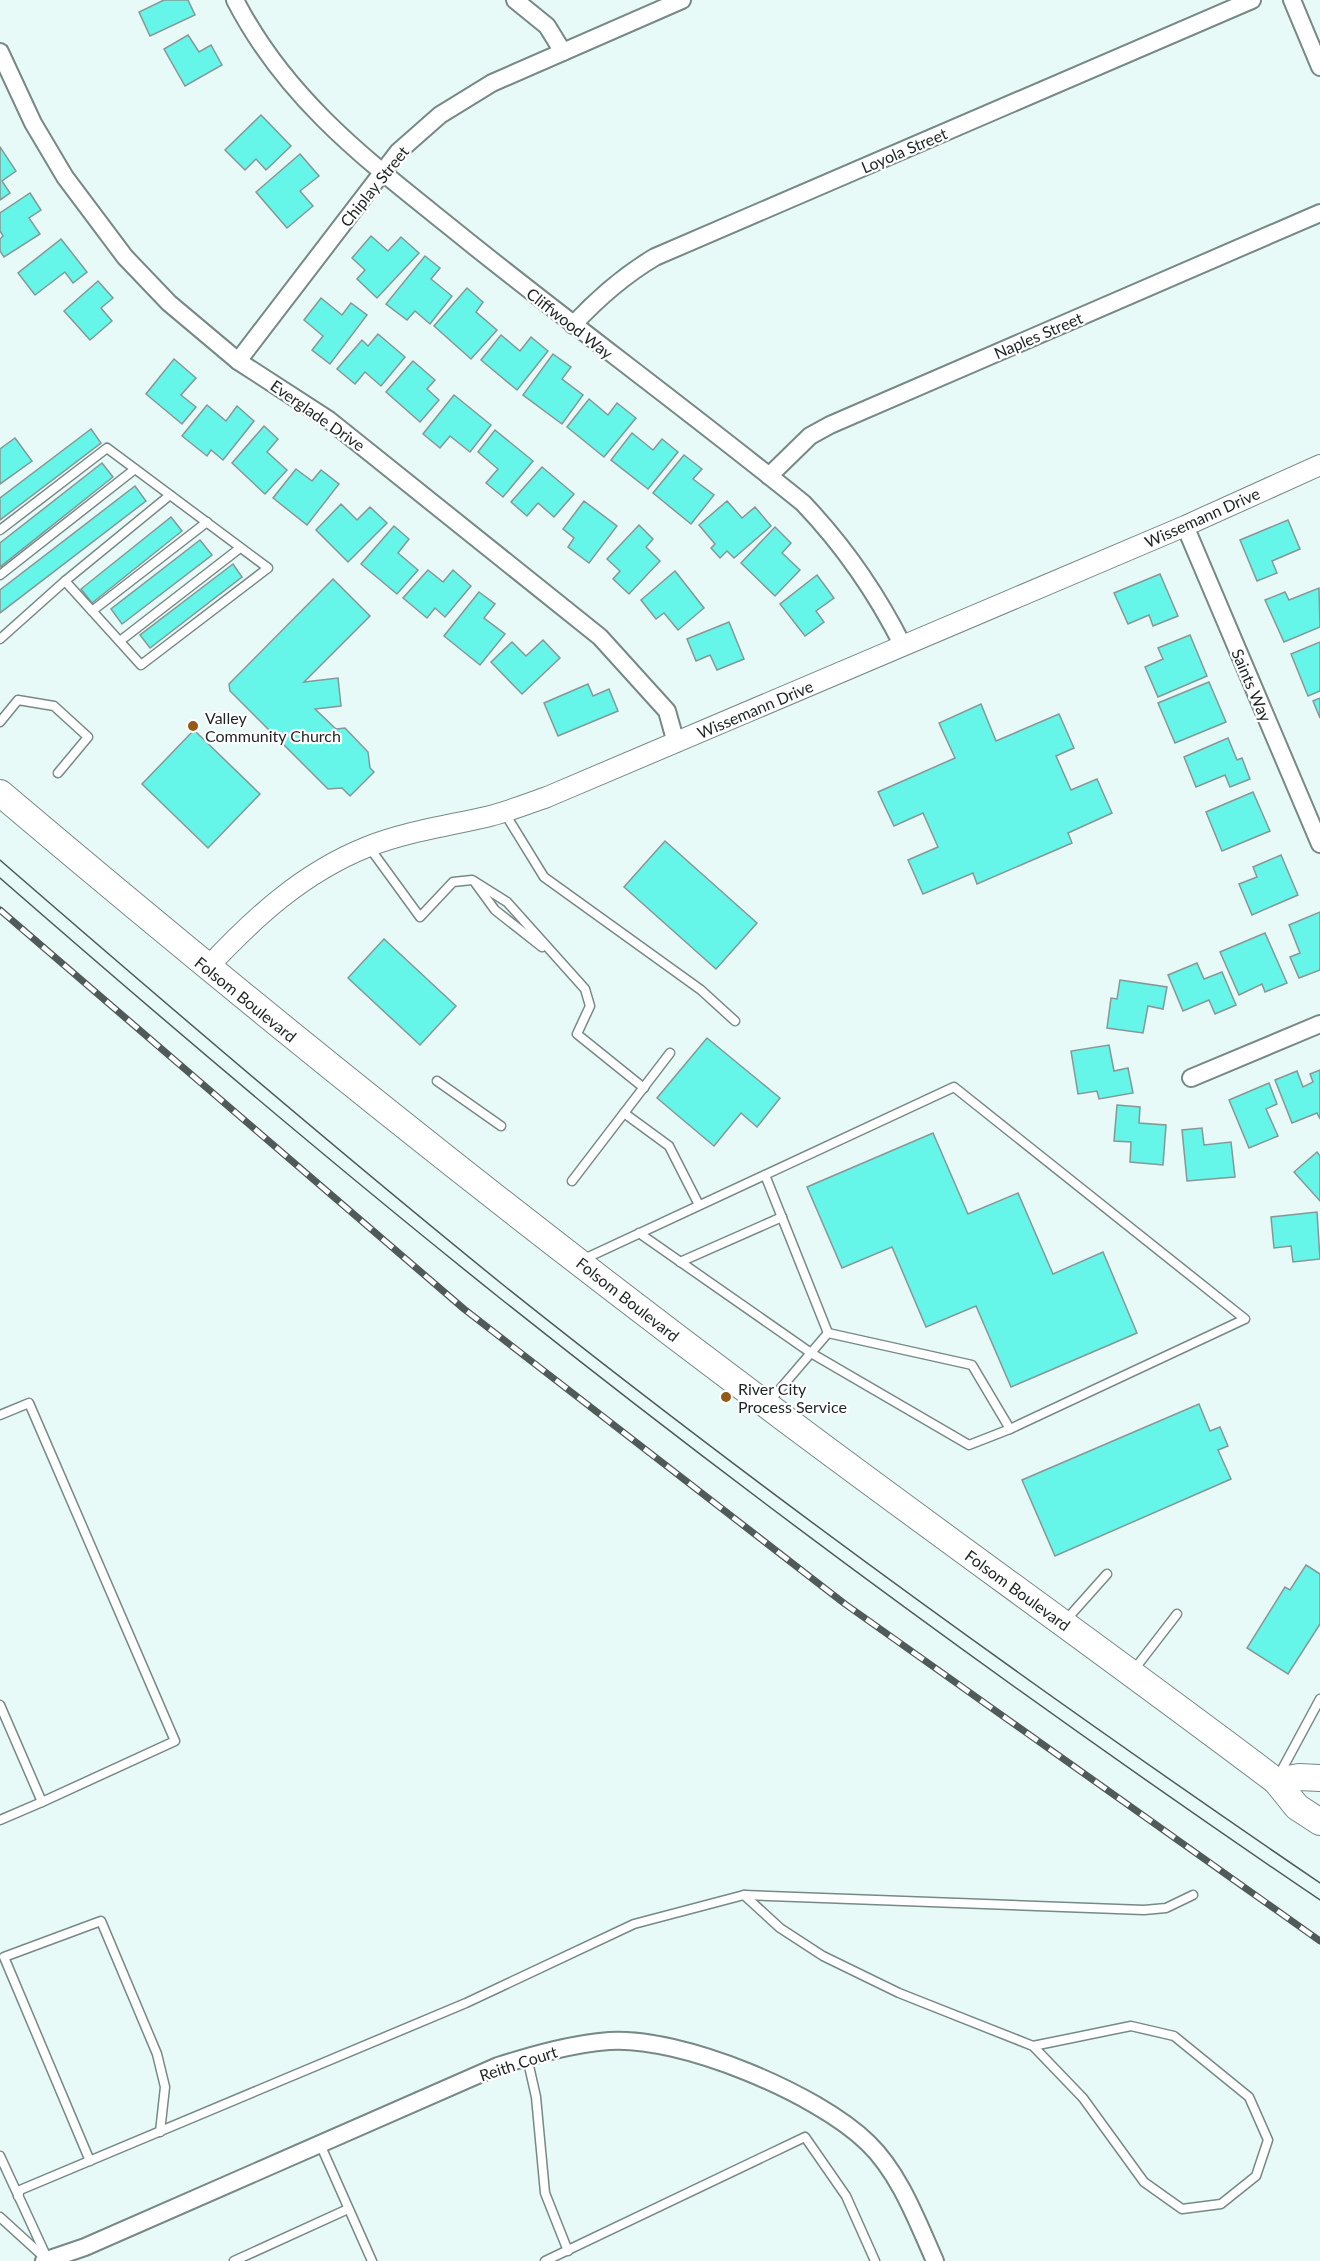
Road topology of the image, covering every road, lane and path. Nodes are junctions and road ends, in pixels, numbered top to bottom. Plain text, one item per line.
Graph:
1 (235, 0) edge
2 (515, 0) edge
3 (682, 0) edge
4 (1252, 0) edge
5 (1292, 0) edge
6 (0, 52) edge
7 (563, 52) junction
8 (1320, 67) edge
9 (382, 172) junction
10 (1320, 213) edge
11 (573, 326) junction
12 (238, 361) junction
13 (1320, 465) edge
14 (135, 469) junction
15 (769, 476) junction
16 (170, 495) junction
17 (207, 522) junction
18 (1185, 526) junction
19 (0, 530) edge
20 (240, 548) junction
21 (0, 575) edge
22 (65, 581) junction
23 (92, 611) junction
24 (0, 639) edge
25 (120, 641) junction
26 (903, 646) junction
27 (0, 722) edge
28 (676, 742) junction
29 (58, 773) dead end
30 (0, 793) edge
31 (503, 811) junction
32 (1320, 844) edge
33 (369, 847) junction
34 (472, 880) junction
35 (559, 960) junction
36 (207, 968) junction
37 (735, 1021) dead end
38 (1320, 1024) edge
39 (670, 1053) dead end
40 (1191, 1078) dead end
41 (437, 1081) dead end
42 (644, 1088) junction
43 (624, 1113) junction
44 (501, 1126) dead end
45 (765, 1174) junction
46 (572, 1182) dead end
47 (699, 1206) junction
48 (782, 1217) junction
49 (639, 1233) junction
50 (579, 1261) junction
51 (680, 1262) junction
52 (828, 1333) junction
53 (811, 1353) junction
54 (766, 1405) junction
55 (0, 1415) edge
56 (1010, 1429) junction
57 (1107, 1574) dead end
58 (1177, 1614) dead end
59 (1063, 1623) junction
60 (1131, 1674) junction
61 (1320, 1699) edge
62 (0, 1705) edge
63 (1320, 1778) edge
64 (1276, 1781) junction
65 (42, 1802) junction
66 (0, 1820) edge
67 (1320, 1822) edge
68 (744, 1895) junction
69 (1192, 1895) dead end
70 (1033, 2046) junction
71 (527, 2057) junction
72 (160, 2132) junction
73 (320, 2144) junction
74 (0, 2156) edge
75 (90, 2161) junction
76 (18, 2196) junction
77 (348, 2209) junction
78 (0, 2217) edge
79 (567, 2251) junction
80 (46, 2260) edge
81 (234, 2261) edge
82 (372, 2261) edge
83 (545, 2261) edge
84 (875, 2261) edge
85 (935, 2261) edge

1 - 9 street, Cliffwood Way
2 - 7 street
3 - 7 street, Chiplay Street
4 - 11 street, Loyola Street
5 - 8 street
6 - 12 street, Everglade Drive
7 - 9 street, Chiplay Street
9 - 11 street, Cliffwood Way
9 - 12 street, Chiplay Street
10 - 15 street, Naples Street
11 - 15 street, Cliffwood Way
12 - 28 street, Everglade Drive
13 - 18 street, Wissemann Drive
14 - 16 lane
14 - 19 lane
14 - 21 lane
15 - 26 street, Cliffwood Way
16 - 17 lane
16 - 22 lane
17 - 20 lane
17 - 23 lane
18 - 26 street, Wissemann Drive
18 - 32 street, Saints Way
20 - 25 lane
20 - 25 lane
22 - 23 lane
22 - 24 lane
23 - 25 lane
26 - 28 street, Wissemann Drive
27 - 29 lane
28 - 31 street, Wissemann Drive
30 - 36 main road, Folsom Boulevard
31 - 33 street, Wissemann Drive
31 - 37 lane
33 - 34 lane
33 - 36 street, Wissemann Drive
34 - 35 lane
34 - 35 lane
35 - 42 lane
36 - 50 main road, Folsom Boulevard
38 - 40 street
39 - 42 lane
41 - 44 lane
42 - 43 lane
43 - 46 lane
43 - 47 lane
45 - 47 lane
45 - 48 lane
45 - 56 lane
47 - 49 lane
48 - 51 lane
48 - 52 lane
49 - 50 lane
49 - 51 lane
50 - 54 main road, Folsom Boulevard
51 - 53 lane
52 - 53 lane
52 - 56 lane
53 - 54 lane
53 - 56 lane
54 - 59 main road, Folsom Boulevard
55 - 65 lane
57 - 59 lane
58 - 60 lane
59 - 60 main road, Folsom Boulevard
60 - 64 main road, Folsom Boulevard
61 - 64 lane
62 - 65 lane
63 - 64 main road
64 - 67 main road, Folsom Boulevard
65 - 66 lane
68 - 69 lane
68 - 70 lane
68 - 72 lane
70 - 70 lane
71 - 73 street, Reith Court
71 - 79 lane
71 - 85 street, Reith Court
72 - 75 lane
72 - 75 lane
73 - 77 lane
73 - 80 street, Reith Court
74 - 76 lane
75 - 76 lane
76 - 80 lane
77 - 81 lane
77 - 82 lane
78 - 80 lane
79 - 83 lane
79 - 84 lane

